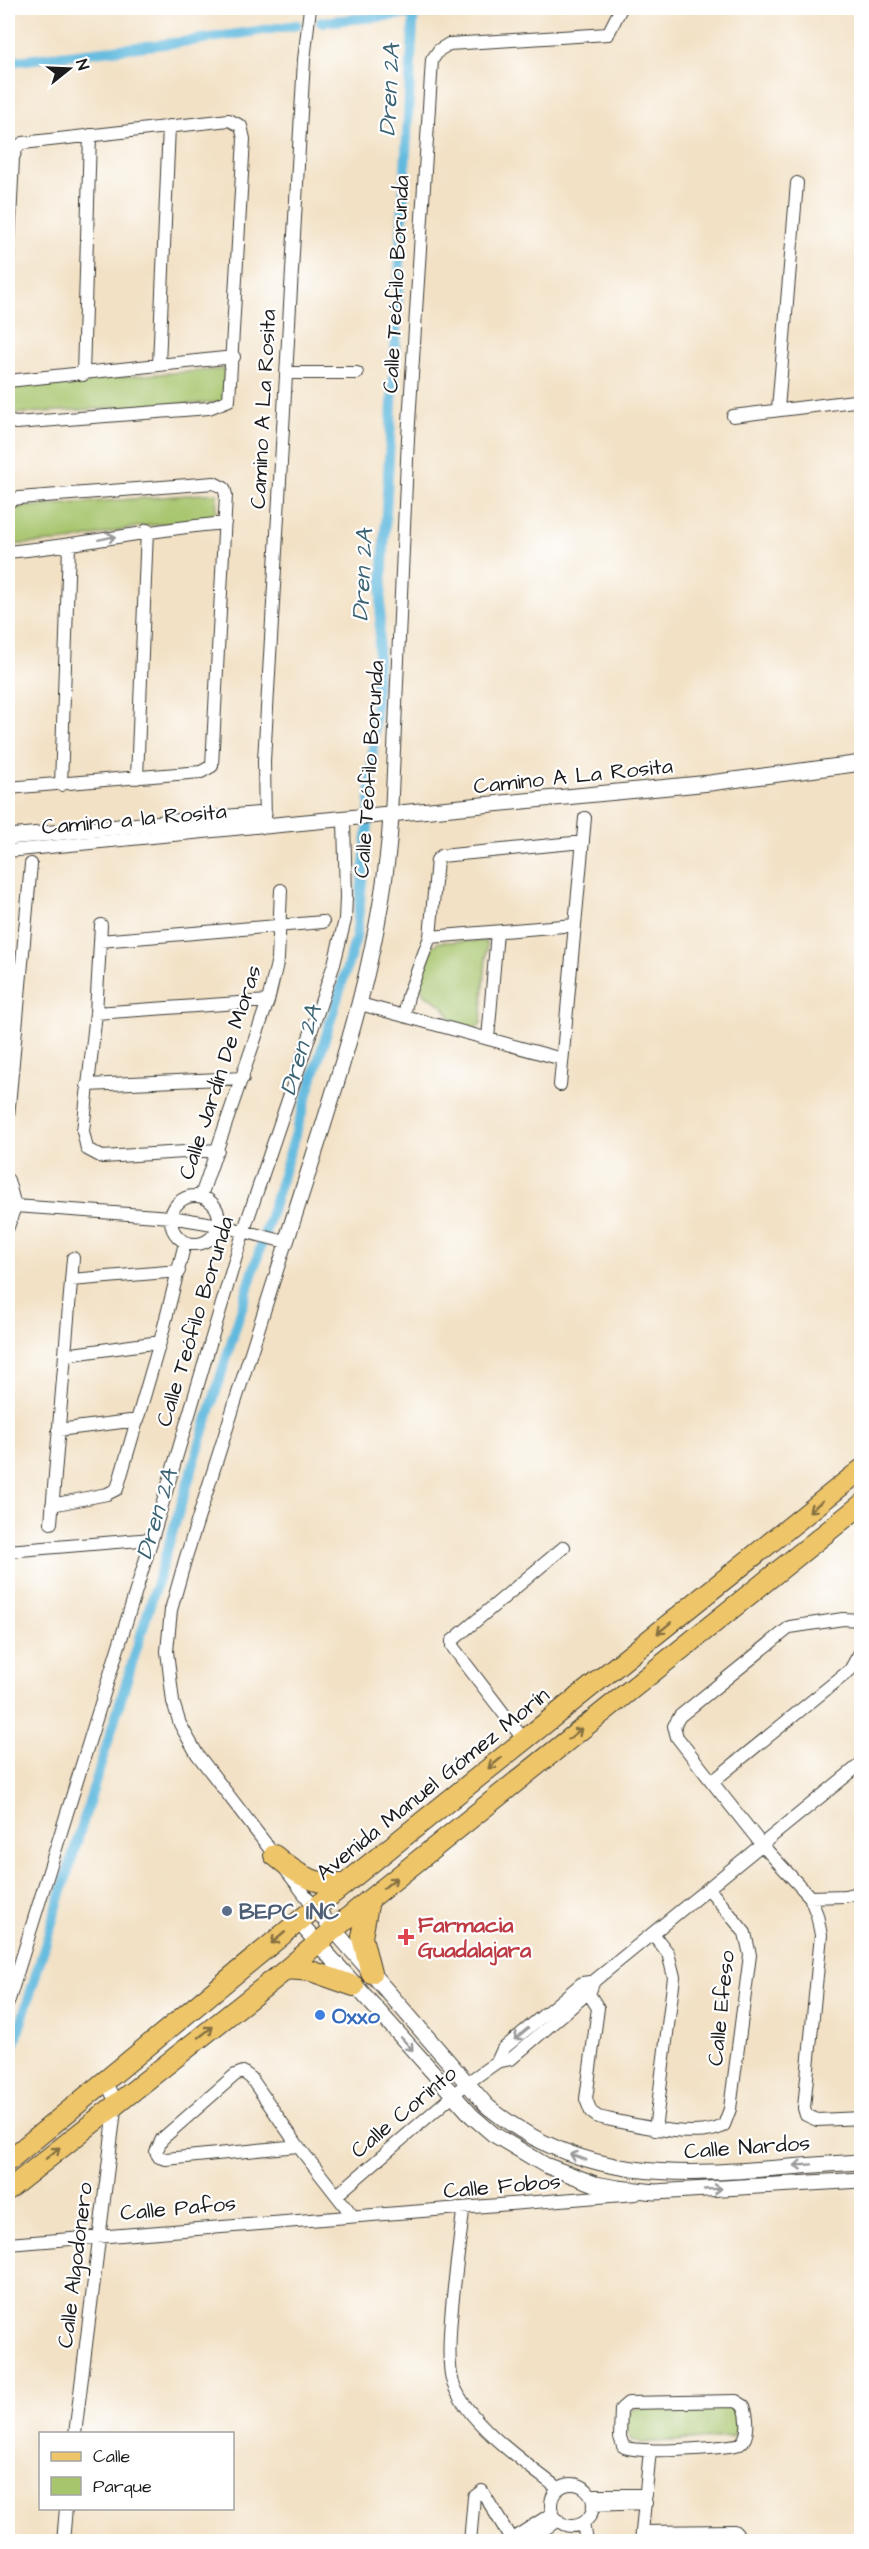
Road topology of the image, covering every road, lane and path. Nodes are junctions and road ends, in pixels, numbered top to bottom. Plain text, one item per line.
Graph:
1 (310, 8) edge
2 (621, 8) edge
3 (169, 126) junction
4 (90, 135) junction
5 (797, 183) dead end
6 (8, 261) edge
7 (234, 357) junction
8 (159, 365) junction
9 (357, 373) dead end
10 (287, 374) junction
11 (82, 375) junction
12 (8, 381) edge
13 (861, 400) edge
14 (778, 409) junction
15 (733, 416) dead end
16 (8, 420) edge
17 (8, 501) edge
18 (225, 523) junction
19 (147, 530) junction
20 (69, 546) junction
21 (8, 552) edge
22 (861, 764) edge
23 (137, 778) junction
24 (61, 785) junction
25 (8, 788) edge
26 (385, 816) junction
27 (585, 818) dead end
28 (265, 820) junction
29 (350, 820) junction
30 (8, 837) edge
31 (583, 842) junction
32 (8, 851) edge
33 (31, 864) dead end
34 (281, 890) dead end
35 (323, 922) dead end
36 (100, 925) dead end
37 (280, 925) junction
38 (575, 925) junction
39 (497, 932) junction
40 (430, 938) junction
41 (100, 941) junction
42 (268, 1001) junction
43 (360, 1004) junction
44 (96, 1013) junction
45 (404, 1016) junction
46 (488, 1039) junction
47 (562, 1059) junction
48 (243, 1077) junction
49 (560, 1084) dead end
50 (87, 1085) junction
51 (8, 1117) edge
52 (218, 1150) junction
53 (8, 1180) edge
54 (201, 1196) junction
55 (15, 1206) junction
56 (171, 1217) junction
57 (219, 1225) junction
58 (8, 1227) edge
59 (248, 1234) junction
60 (282, 1241) junction
61 (185, 1243) junction
62 (73, 1258) dead end
63 (178, 1271) junction
64 (71, 1280) junction
65 (160, 1342) junction
66 (65, 1355) junction
67 (138, 1420) junction
68 (58, 1430) junction
69 (861, 1469) edge
70 (861, 1504) edge
71 (52, 1505) junction
72 (51, 1523) dead end
73 (152, 1539) junction
74 (564, 1547) dead end
75 (8, 1551) edge
76 (861, 1620) edge
77 (861, 1649) edge
78 (524, 1740) junction
79 (861, 1763) edge
80 (712, 1782) junction
81 (762, 1845) junction
82 (274, 1855) junction
83 (345, 1884) junction
84 (709, 1889) junction
85 (861, 1892) edge
86 (810, 1897) junction
87 (369, 1900) junction
88 (315, 1908) junction
89 (298, 1921) junction
90 (333, 1930) junction
91 (654, 1935) junction
92 (317, 1943) junction
93 (287, 1969) junction
94 (373, 1975) junction
95 (589, 1985) junction
96 (357, 1989) junction
97 (8, 2003) edge
98 (550, 2010) junction
99 (558, 2020) junction
100 (497, 2062) junction
101 (105, 2081) junction
102 (466, 2083) junction
103 (453, 2095) junction
104 (116, 2102) junction
105 (861, 2118) edge
106 (655, 2130) junction
107 (298, 2146) junction
108 (8, 2161) edge
109 (861, 2162) edge
110 (861, 2180) edge
111 (8, 2190) edge
112 (655, 2192) junction
113 (337, 2195) junction
114 (464, 2210) junction
115 (352, 2215) junction
116 (98, 2235) junction
117 (8, 2244) edge
118 (75, 2432) edge
119 (650, 2450) junction
120 (559, 2489) junction
121 (646, 2499) junction
122 (592, 2500) junction
123 (66, 2510) edge
124 (556, 2517) junction
125 (583, 2523) junction
126 (642, 2537) edge
127 (512, 2540) edge
128 (63, 2541) edge
129 (470, 2541) edge
130 (526, 2541) edge
131 (586, 2541) edge
132 (739, 2541) edge

1 - 10 street, Camino A La Rosita
2 - 26 street, Calle Teófilo Borunda
3 - 4 street
3 - 7 street
3 - 8 street
4 - 6 street
4 - 11 street
5 - 14 street
7 - 8 street
7 - 16 street
8 - 11 street
9 - 10 street
10 - 28 street, Camino A La Rosita
11 - 12 street
13 - 14 street
14 - 15 street
17 - 18 street
18 - 19 street
18 - 23 street
20 -> 19 street
19 - 23 street
20 - 21 street
20 - 24 street
22 - 26 street, Camino A La Rosita
23 - 24 street
24 - 25 street
26 - 29 street, Camino A La Rosita
26 - 43 street, Calle Teófilo Borunda
27 - 31 street
28 - 29 street, Camino A La Rosita
28 - 30 street, Camino A La Rosita
28 - 32 street, Camino a la Rosita
29 - 59 street, Calle Teófilo Borunda
31 - 38 street
31 - 40 street
33 - 51 street
34 - 37 street, Calle Jardín De Moras
35 - 37 street
36 - 41 street
37 - 41 street
37 - 42 street, Calle Jardín De Moras
38 - 39 street
38 - 47 street
39 - 40 street
39 - 46 street
40 - 45 street
41 - 44 street
42 - 44 street
42 - 48 street, Calle Jardín De Moras
43 - 45 street
43 - 60 street, Calle Teófilo Borunda
44 - 50 street
45 - 46 street
46 - 47 street
47 - 49 street
48 - 50 street
48 - 52 street, Calle Jardín De Moras
50 - 52 street
52 - 54 street, Calle Jardín De Moras
53 - 55 street
54 - 56 street
54 - 57 street
55 - 56 street
55 - 58 street
56 - 57 street
56 - 61 street
57 - 59 street
57 - 61 street
59 - 60 street
59 - 73 street, Calle Teófilo Borunda
60 - 82 street
61 - 63 street
62 - 64 street
63 - 64 street
63 - 65 street
64 - 66 street
65 - 66 street
65 - 67 street
66 - 68 street
67 - 68 street
67 - 71 street
68 - 71 street
69 -> 78 main road, Avenida Manuel Gómez Morín
87 -> 70 main road
71 - 72 street
73 - 75 street
73 - 97 street, Calle Teófilo Borunda
74 - 78 street
76 - 80 street
77 - 80 street
78 -> 83 main road, Avenida Manuel Gómez Morín
79 - 81 street, Calle Corinto
80 - 81 street
81 - 84 street, Calle Corinto
81 - 86 street
82 - 83 main road
82 - 88 street
83 - 88 main road, Avenida Manuel Gómez Morín
84 - 91 street, Calle Corinto
84 - 106 street, Calle Efeso
85 - 86 street
86 - 105 street
87 - 90 main road
87 - 94 main road
88 - 89 main road, Avenida Manuel Gómez Morín
88 - 90 street, Calle Nardos
89 - 92 street, Calle Nardos
89 -> 101 main road, Avenida Manuel Gómez Morín
90 - 92 main road
90 - 94 street, Calle Nardos
91 - 95 street, Calle Corinto
91 - 106 street
92 - 93 main road
92 - 96 street, Calle Nardos
93 - 96 main road
104 -> 93 main road
94 - 96 street
94 - 102 street, Calle Nardos
95 - 98 street, Calle Corinto
95 - 99 street, Calle Corinto
95 - 106 street
96 -> 103 street, Calle Nardos
98 - 99 street
98 -> 100 street, Calle Corinto
99 - 100 street, Calle Corinto
100 - 102 street, Calle Corinto
101 - 104 street
101 - 108 main road, Avenida Manuel Gómez Morín
102 - 103 street, Calle Corinto
109 -> 102 street, Calle Nardos
103 - 112 street, Calle Nardos
103 - 113 street, Calle Corinto
111 -> 104 main road
104 - 116 street, Calle Algodonero
107 - 107 street
107 - 113 street
112 -> 110 street, Calle Nardos
112 - 114 street, Calle Fobos
113 - 115 street
114 - 115 street, Calle Fobos
114 - 120 street
115 - 116 street, Calle Pafos
116 - 117 street, Calle Pafos
116 - 118 street, Calle Algodonero
119 - 119 street
119 - 121 street
120 - 122 street
120 - 124 street
121 - 122 street
121 - 126 street
122 - 125 street
123 - 128 street
124 - 125 street
124 - 127 street
124 - 130 street
125 - 131 street
126 - 132 street
127 - 129 street

